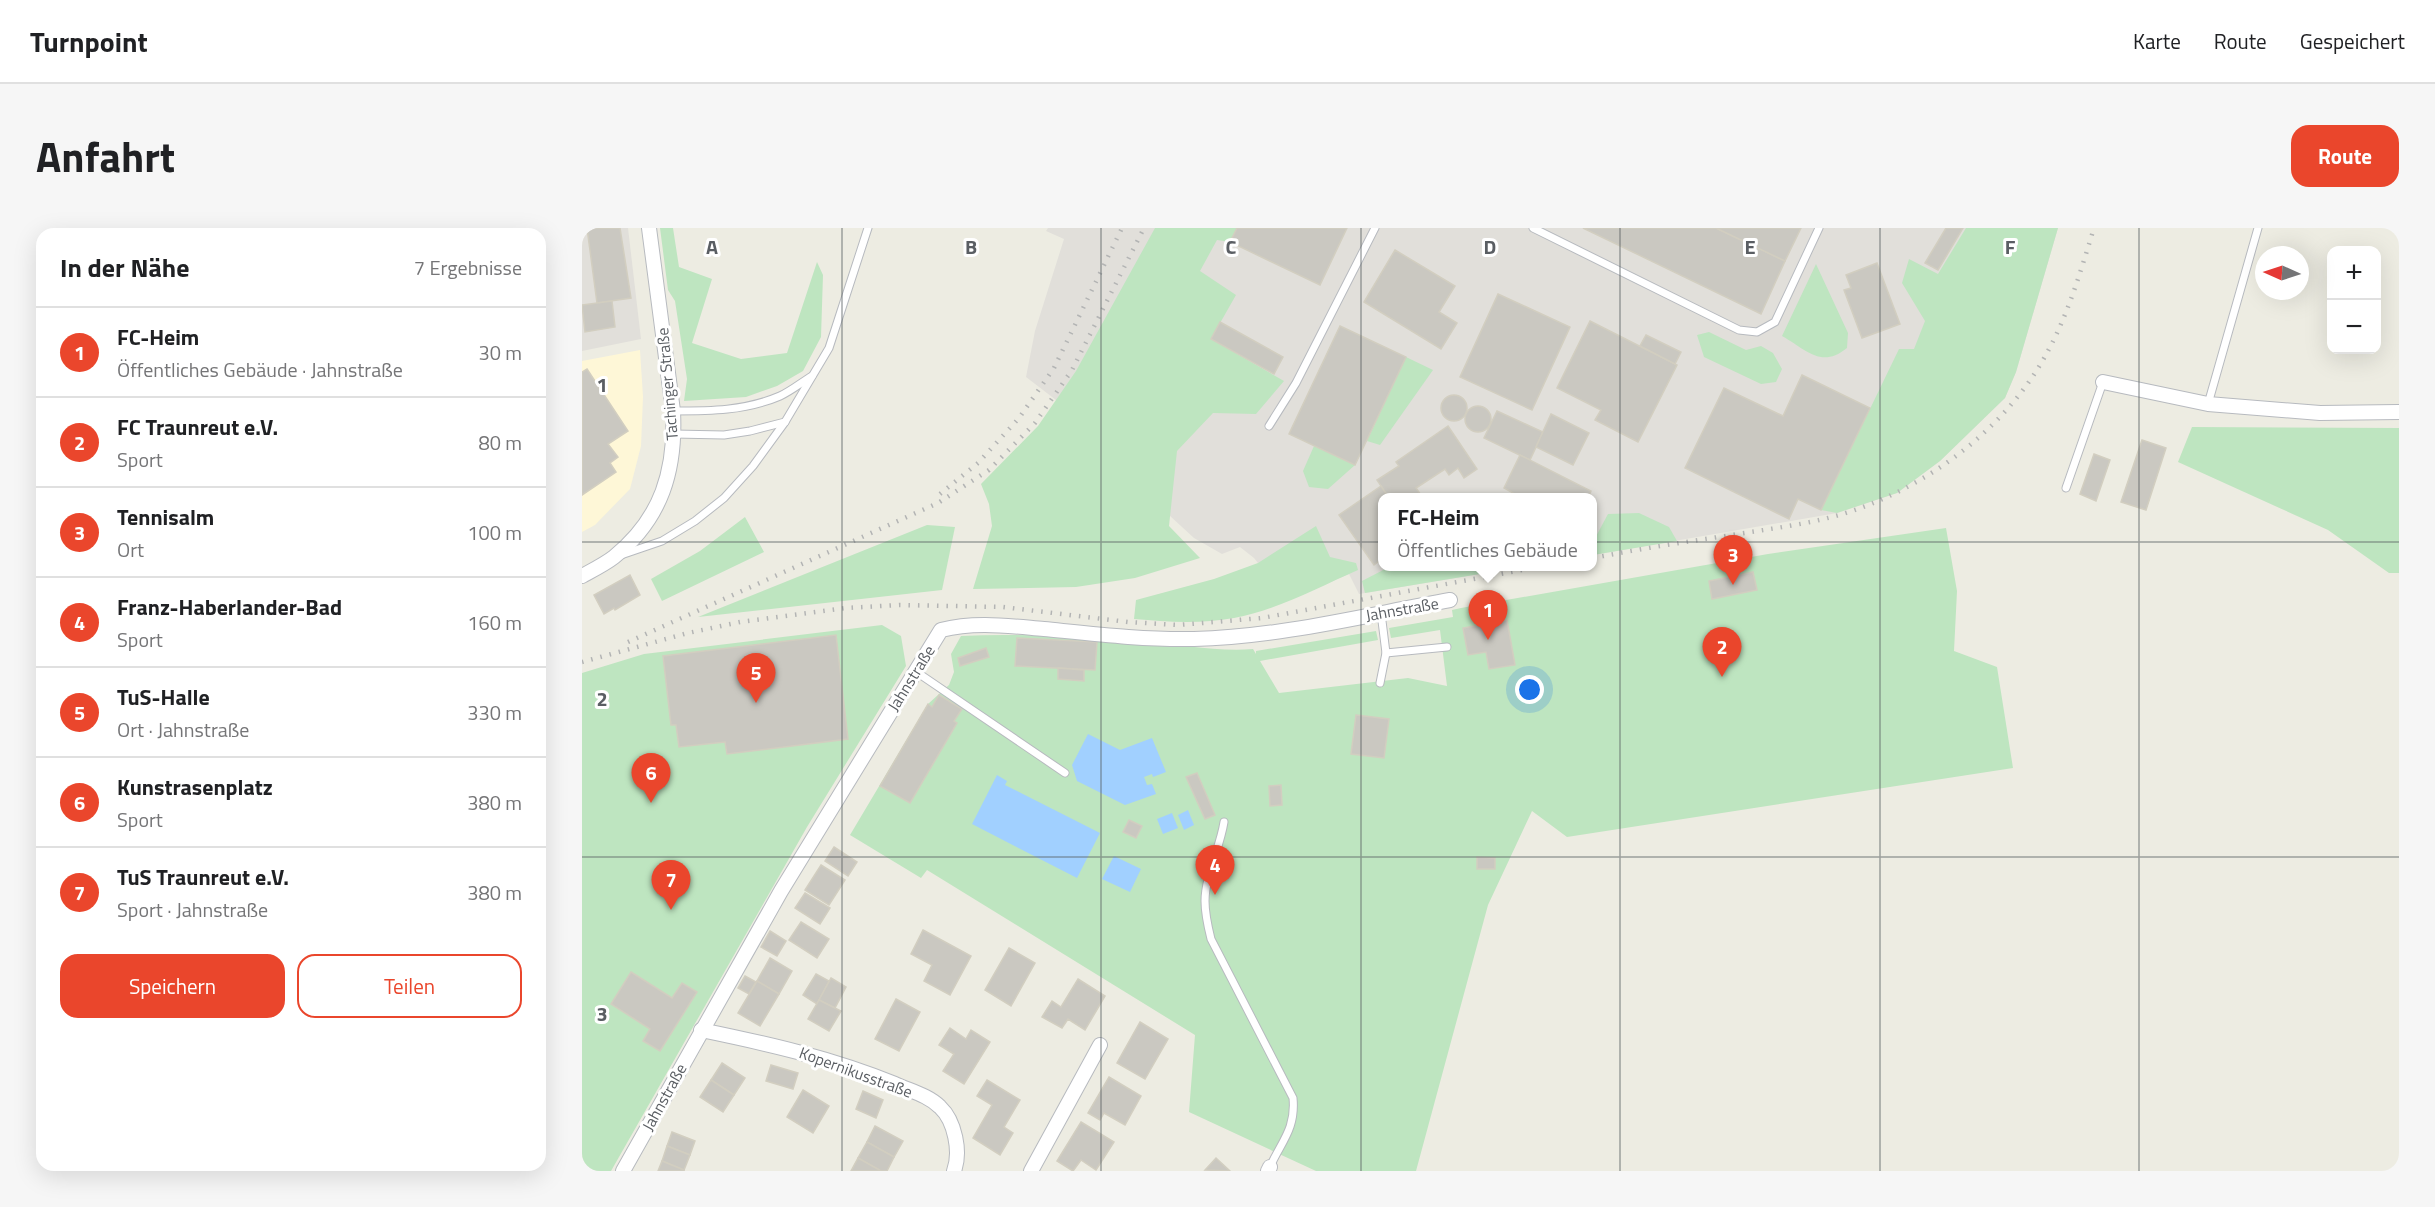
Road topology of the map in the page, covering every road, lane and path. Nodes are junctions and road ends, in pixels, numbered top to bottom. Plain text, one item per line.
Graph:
1 (648, 228) edge
2 (868, 228) edge
3 (1375, 228) edge
4 (1533, 228) edge
5 (1819, 228) edge
6 (2258, 228) edge
7 (814, 374) junction
8 (2103, 382) joint
9 (2208, 404) junction
10 (673, 411) junction
11 (2399, 412) edge
12 (786, 422) junction
13 (1269, 426) dead end
14 (674, 434) junction
15 (2066, 488) dead end
16 (613, 558) junction
17 (582, 576) edge
18 (1450, 600) dead end
19 (1380, 613) junction
20 (1447, 647) dead end
21 (1386, 652) junction
22 (915, 670) junction
23 (1380, 683) dead end
24 (1065, 773) dead end
25 (1224, 822) dead end
26 (701, 1030) junction
27 (1100, 1045) dead end
28 (1269, 1169) edge
29 (956, 1170) edge
30 (623, 1171) edge
31 (1031, 1171) edge

1 - 10 street, Tachinger Straße
2 - 7 lane
3 - 13 lane
4 - 5 lane
6 - 9 lane
7 - 10 lane
7 - 12 lane
8 - 9 street
8 - 15 lane
9 - 11 street
10 - 14 street, Tachinger Straße
12 - 14 lane
12 - 16 lane
14 - 16 street, Tachinger Straße
16 - 17 street, Tachinger Straße
18 - 19 street, Jahnstraße
19 - 21 lane
19 - 22 street, Jahnstraße
20 - 21 lane
21 - 23 lane
22 - 24 lane
22 - 26 street, Jahnstraße
25 - 28 lane
26 - 29 street, Kopernikusstraße
26 - 30 street, Jahnstraße
27 - 31 street

